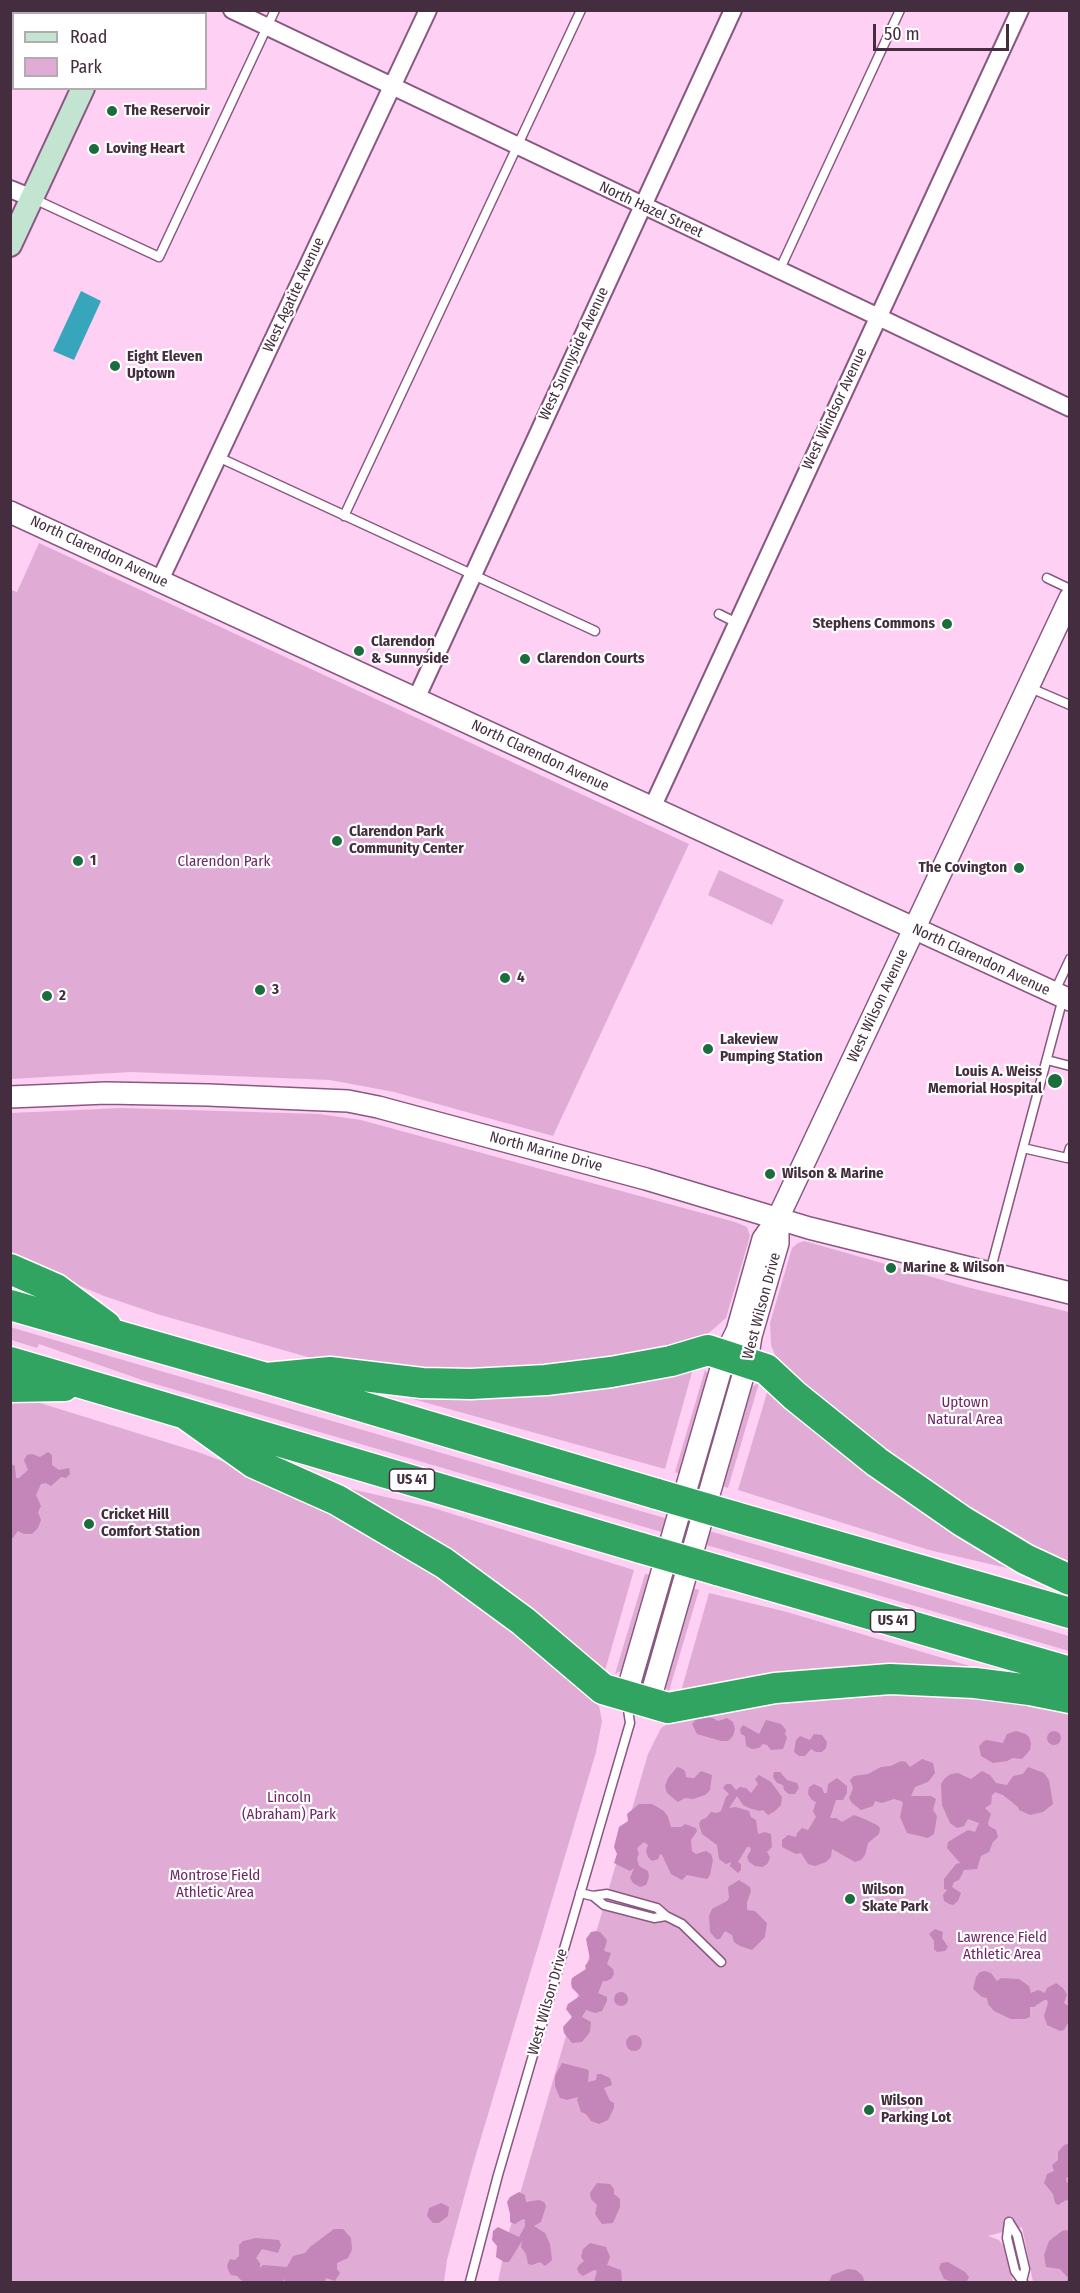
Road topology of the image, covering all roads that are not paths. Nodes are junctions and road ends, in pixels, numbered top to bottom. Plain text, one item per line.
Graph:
1 (232, 10) edge
2 (275, 10) edge
3 (428, 10) edge
4 (581, 10) edge
5 (733, 10) edge
6 (900, 10) edge
7 (1020, 10) edge
8 (268, 27) junction
9 (393, 87) junction
10 (82, 90) edge
11 (517, 146) junction
12 (10, 189) edge
13 (32, 198) junction
14 (642, 206) junction
15 (10, 245) edge
16 (779, 270) junction
17 (877, 317) junction
18 (1070, 408) edge
19 (218, 457) junction
20 (10, 512) edge
21 (344, 516) junction
22 (473, 576) junction
23 (1047, 578) dead end
24 (160, 580) junction
25 (1070, 589) edge
26 (1070, 598) edge
27 (718, 615) dead end
28 (737, 623) junction
29 (595, 631) dead end
30 (1028, 687) junction
31 (417, 699) junction
32 (1070, 705) edge
33 (652, 808) junction
34 (914, 929) junction
35 (1070, 959) edge
36 (1062, 997) edge
37 (1047, 1060) junction
38 (1070, 1066) edge
39 (10, 1097) edge
40 (1023, 1148) junction
41 (1070, 1148) edge
42 (778, 1218) junction
43 (10, 1269) edge
44 (990, 1273) junction
45 (1070, 1293) edge
46 (10, 1305) edge
47 (120, 1337) junction
48 (736, 1359) junction
49 (10, 1362) edge
50 (266, 1378) junction
51 (90, 1385) junction
52 (10, 1387) edge
53 (184, 1413) junction
54 (1070, 1580) edge
55 (1070, 1613) edge
56 (1070, 1672) edge
57 (1070, 1698) edge
58 (637, 1710) junction
59 (579, 1893) junction
60 (722, 1962) dead end
61 (1022, 2282) edge
62 (470, 2283) edge

1 - 8 street, North Hazel Street
2 - 8 lane
3 - 9 street, West Agatite Avenue
4 - 11 lane
5 - 14 street, West Sunnyside Avenue
6 - 16 lane
7 - 17 street, West Windsor Avenue
8 - 9 street, North Hazel Street
8 - 13 lane
9 - 11 street, North Hazel Street
9 - 19 street, West Agatite Avenue
10 - 13 main road
11 - 14 street, North Hazel Street
11 - 21 lane
12 - 13 street
13 - 15 main road
14 - 16 street, North Hazel Street
14 - 22 street, West Sunnyside Avenue
16 - 17 street, North Hazel Street
17 - 18 street, North Hazel Street
17 - 28 street, West Windsor Avenue
19 - 21 lane
19 - 24 street, West Agatite Avenue
20 - 24 street, North Clarendon Avenue
21 - 22 lane
22 - 29 lane
22 - 31 street, West Sunnyside Avenue
23 - 25 lane
24 - 31 street, North Clarendon Avenue
26 - 30 street, West Wilson Avenue
27 - 28 lane
28 - 33 street, West Windsor Avenue
30 - 32 lane
30 - 34 street, West Wilson Avenue
31 - 33 street, North Clarendon Avenue
33 - 34 street, North Clarendon Avenue
34 - 36 street, North Clarendon Avenue
34 - 42 street, West Wilson Avenue
35 - 36 lane
36 - 37 lane
37 - 38 lane
37 - 40 lane
39 - 42 street, North Marine Drive
40 - 41 lane
40 - 44 lane
42 - 44 street, North Marine Drive
42 - 48 street, West Wilson Drive
43 - 47 highway
44 - 45 street, North Marine Drive
46 - 47 highway
47 - 50 highway
48 - 50 highway
48 - 54 highway
48 - 58 street, West Wilson Drive
49 - 51 highway, US 41
50 - 55 highway, bridge
51 - 52 highway
51 - 53 highway, US 41
53 - 56 highway, US 41, bridge
53 - 58 highway
57 - 58 highway
58 - 59 lane, West Wilson Drive
59 - 60 lane
59 - 62 lane, West Wilson Drive
61 - 61 lane

